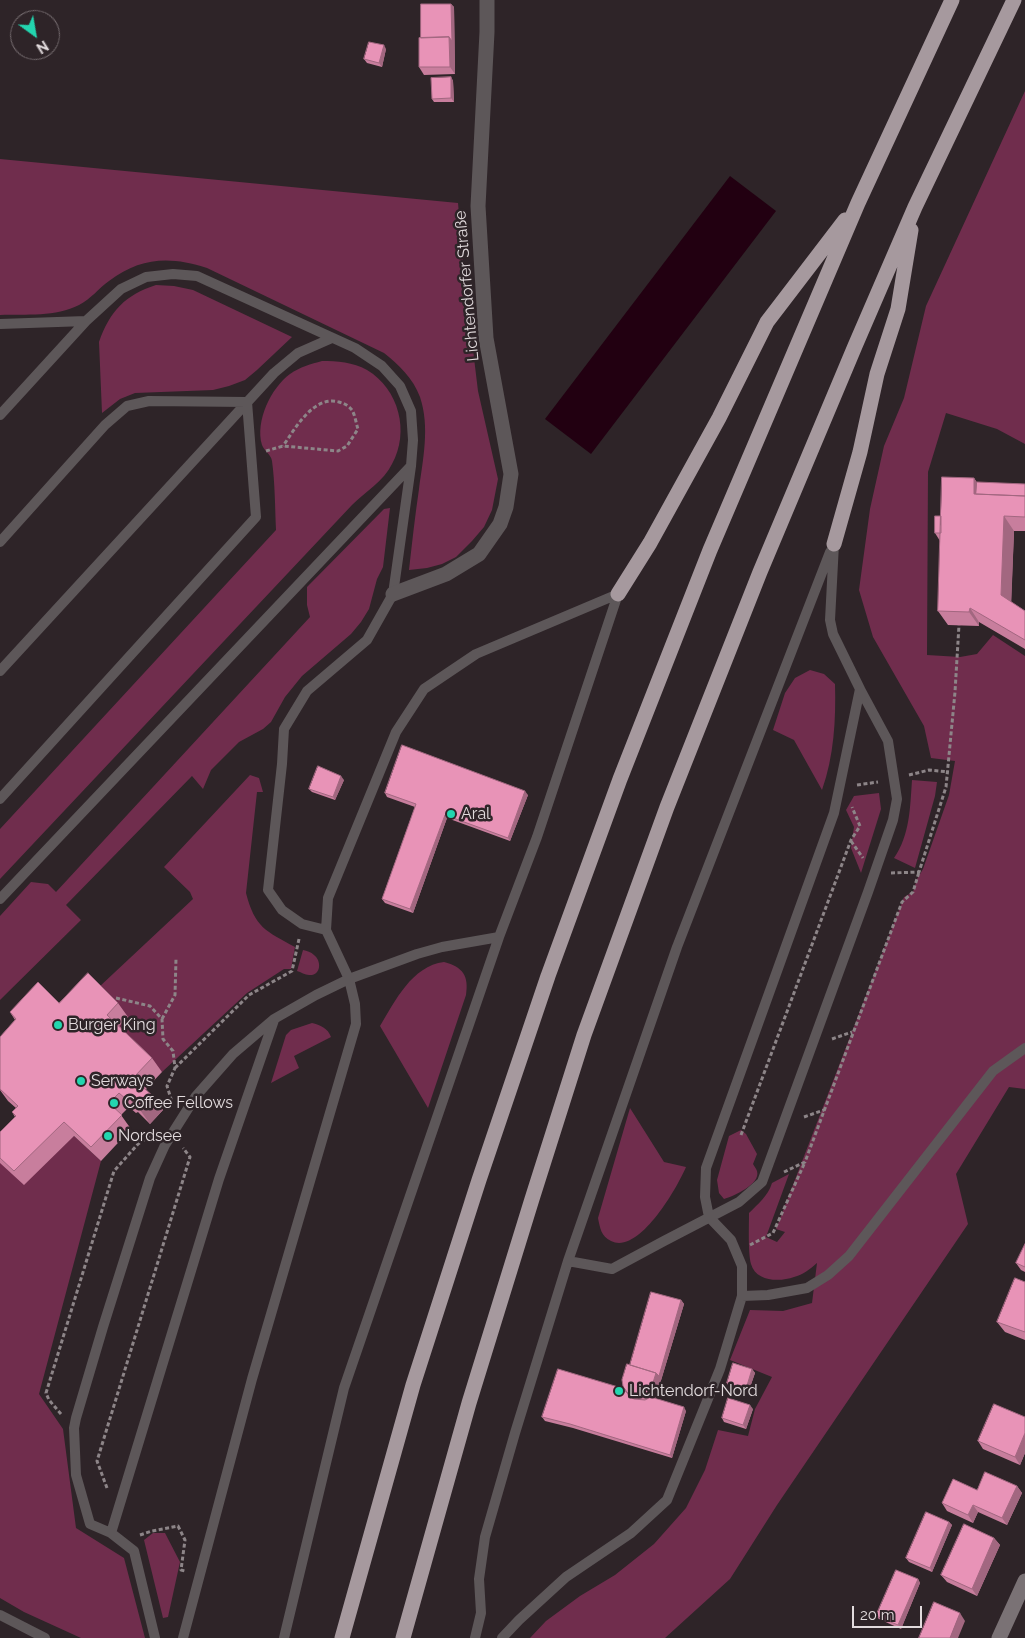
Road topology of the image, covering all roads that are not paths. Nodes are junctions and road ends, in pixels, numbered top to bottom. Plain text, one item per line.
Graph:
1 (487, 0) edge
2 (952, 0) edge
3 (1014, 0) edge
4 (858, 203) junction
5 (915, 207) junction
6 (86, 321) junction
7 (0, 324) edge
8 (332, 338) junction
9 (247, 402) junction
10 (0, 415) edge
11 (411, 466) junction
12 (0, 542) edge
13 (834, 544) junction
14 (393, 594) junction
15 (618, 594) junction
16 (0, 671) edge
17 (860, 690) junction
18 (0, 799) edge
19 (0, 899) edge
20 (326, 930) junction
21 (499, 937) junction
22 (349, 979) junction
23 (274, 1019) junction
24 (1025, 1048) edge
25 (709, 1217) junction
26 (568, 1261) junction
27 (742, 1296) junction
28 (111, 1533) junction
29 (1025, 1581) edge
30 (0, 1615) edge
31 (45, 1638) edge
32 (155, 1638) edge
33 (183, 1638) edge
34 (284, 1638) edge
35 (342, 1638) edge
36 (403, 1638) edge
37 (476, 1638) edge
38 (502, 1638) edge
39 (999, 1638) edge

1 - 14 street, Lichtendorfer Straße
2 - 4 highway
3 - 5 highway
4 - 15 highway
4 - 35 highway
5 - 13 highway
5 - 36 highway
6 - 7 lane
6 - 8 lane
6 - 10 lane
8 - 9 lane
8 - 11 lane
9 - 12 lane
9 - 16 lane
9 - 18 lane
11 - 14 lane
11 - 19 lane
13 - 17 lane
13 - 26 lane
14 - 20 lane
15 - 20 lane
15 - 21 lane
17 - 25 lane
17 - 25 lane
20 - 22 lane
21 - 22 lane
21 - 34 lane
22 - 23 lane
22 - 33 lane
23 - 28 lane
23 - 28 lane
24 - 27 lane
25 - 26 lane
25 - 27 lane
26 - 37 lane
27 - 38 lane
28 - 32 lane
29 - 39 street
30 - 31 lane

